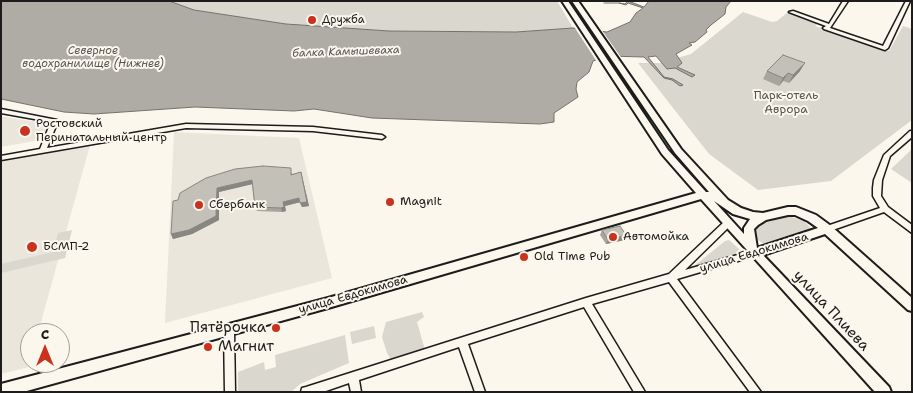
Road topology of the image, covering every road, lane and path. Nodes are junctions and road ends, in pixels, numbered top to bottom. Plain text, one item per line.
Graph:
1 (565, 1) edge
2 (575, 1) edge
3 (846, 1) edge
4 (908, 1) edge
5 (791, 12) dead end
6 (830, 26) junction
7 (1, 111) edge
8 (912, 133) edge
9 (382, 137) dead end
10 (43, 150) junction
11 (1, 158) edge
12 (711, 195) junction
13 (885, 209) junction
14 (763, 217) junction
15 (728, 223) junction
16 (828, 229) junction
17 (912, 230) edge
18 (752, 251) junction
19 (671, 278) junction
20 (586, 302) junction
21 (912, 306) edge
22 (229, 330) junction
23 (462, 342) junction
24 (354, 377) junction
25 (1, 391) edge
26 (230, 392) edge
27 (306, 392) edge
28 (356, 392) edge
29 (480, 392) edge
30 (640, 392) edge
31 (756, 392) edge
32 (884, 392) edge

1 - 12 main road
2 - 12 main road
3 - 6 street
4 - 6 street
5 - 6 street
7 - 10 street
8 - 13 street
9 - 10 street
10 - 11 street
12 - 14 main road
12 - 15 main road, улица Плиева
12 - 22 main road, улица Евдокимова
13 - 16 street, улица Евдокимова
13 - 17 street
14 - 16 main road
14 - 18 main road
15 - 18 main road, улица Плиева
15 - 19 street
16 - 18 main road, улица Евдокимова
16 - 21 main road
18 - 19 street, улица Евдокимова
18 - 32 main road, улица Плиева
19 - 20 street, улица Евдокимова
19 - 31 street
20 - 23 street, улица Евдокимова
20 - 30 street
22 - 25 main road, улица Евдокимова
22 - 26 street
23 - 24 street, улица Евдокимова
23 - 29 street
24 - 27 street, улица Евдокимова
24 - 28 street

